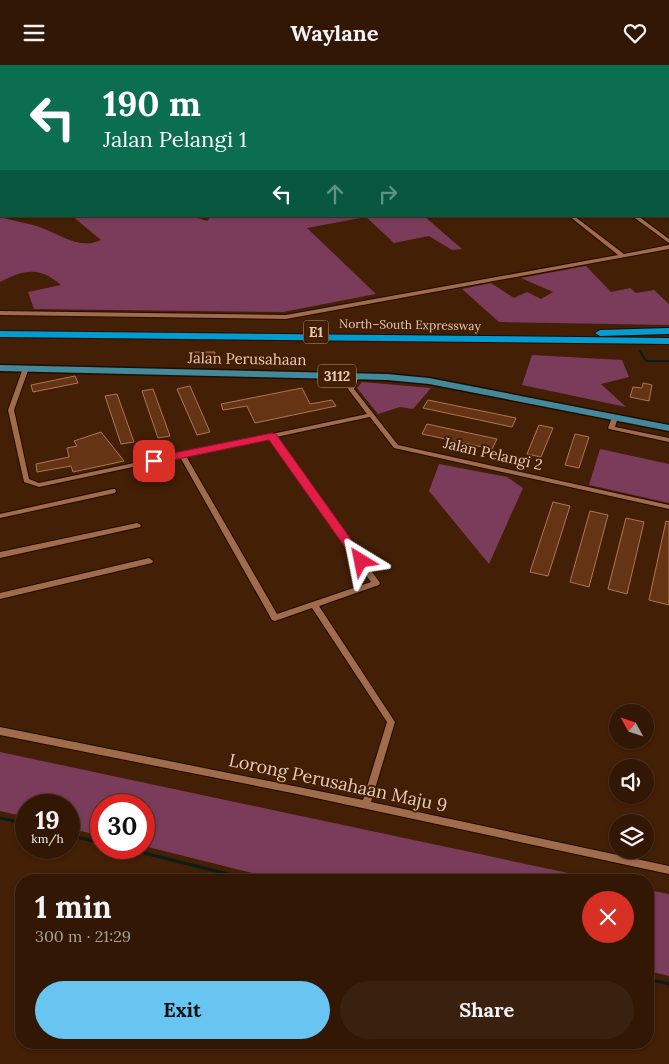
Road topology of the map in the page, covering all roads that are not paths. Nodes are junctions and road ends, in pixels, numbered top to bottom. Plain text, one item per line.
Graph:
1 (571, 217) edge
2 (635, 217) edge
3 (669, 241) edge
4 (669, 247) edge
5 (622, 255) junction
6 (0, 313) edge
7 (0, 328) edge
8 (669, 332) edge
9 (0, 334) edge
10 (629, 337) junction
11 (669, 341) edge
12 (669, 347) edge
13 (0, 363) edge
14 (0, 368) edge
15 (26, 369) junction
16 (356, 376) junction
17 (372, 415) junction
18 (614, 417) junction
19 (669, 419) edge
20 (669, 428) edge
21 (272, 436) junction
22 (669, 440) edge
23 (182, 455) junction
24 (113, 491) dead end
25 (669, 507) edge
26 (0, 516) edge
27 (137, 525) dead end
28 (0, 555) edge
29 (149, 561) dead end
30 (0, 596) edge
31 (314, 605) junction
32 (0, 731) edge
33 (366, 805) junction
34 (669, 870) edge

1 - 5 street
2 - 3 street
4 - 5 street
5 - 6 street
7 - 10 highway, North–South Expressway / E1
8 - 10 highway, North–South Expressway / E1
9 - 10 highway, North–South Expressway / E1
10 - 11 highway, North–South Expressway / E1
10 - 12 highway
13 - 19 main road, Jalan Perusahaan / 3112
14 - 15 main road, Jalan Perusahaan / 3112
15 - 16 main road, Jalan Perusahaan / 3112
15 - 23 street
16 - 17 street, Jalan Pelangi 2
16 - 18 main road, Jalan Perusahaan / 3112
17 - 21 street
17 - 25 street, Jalan Pelangi 2
18 - 20 main road, Jalan Perusahaan / 3112
18 - 22 street
21 - 23 street
21 - 31 street
23 - 31 street
24 - 26 street
27 - 28 street
29 - 30 street
31 - 33 street
32 - 33 street, Lorong Perusahaan Maju 9
33 - 34 street, Lorong Perusahaan Maju 9

